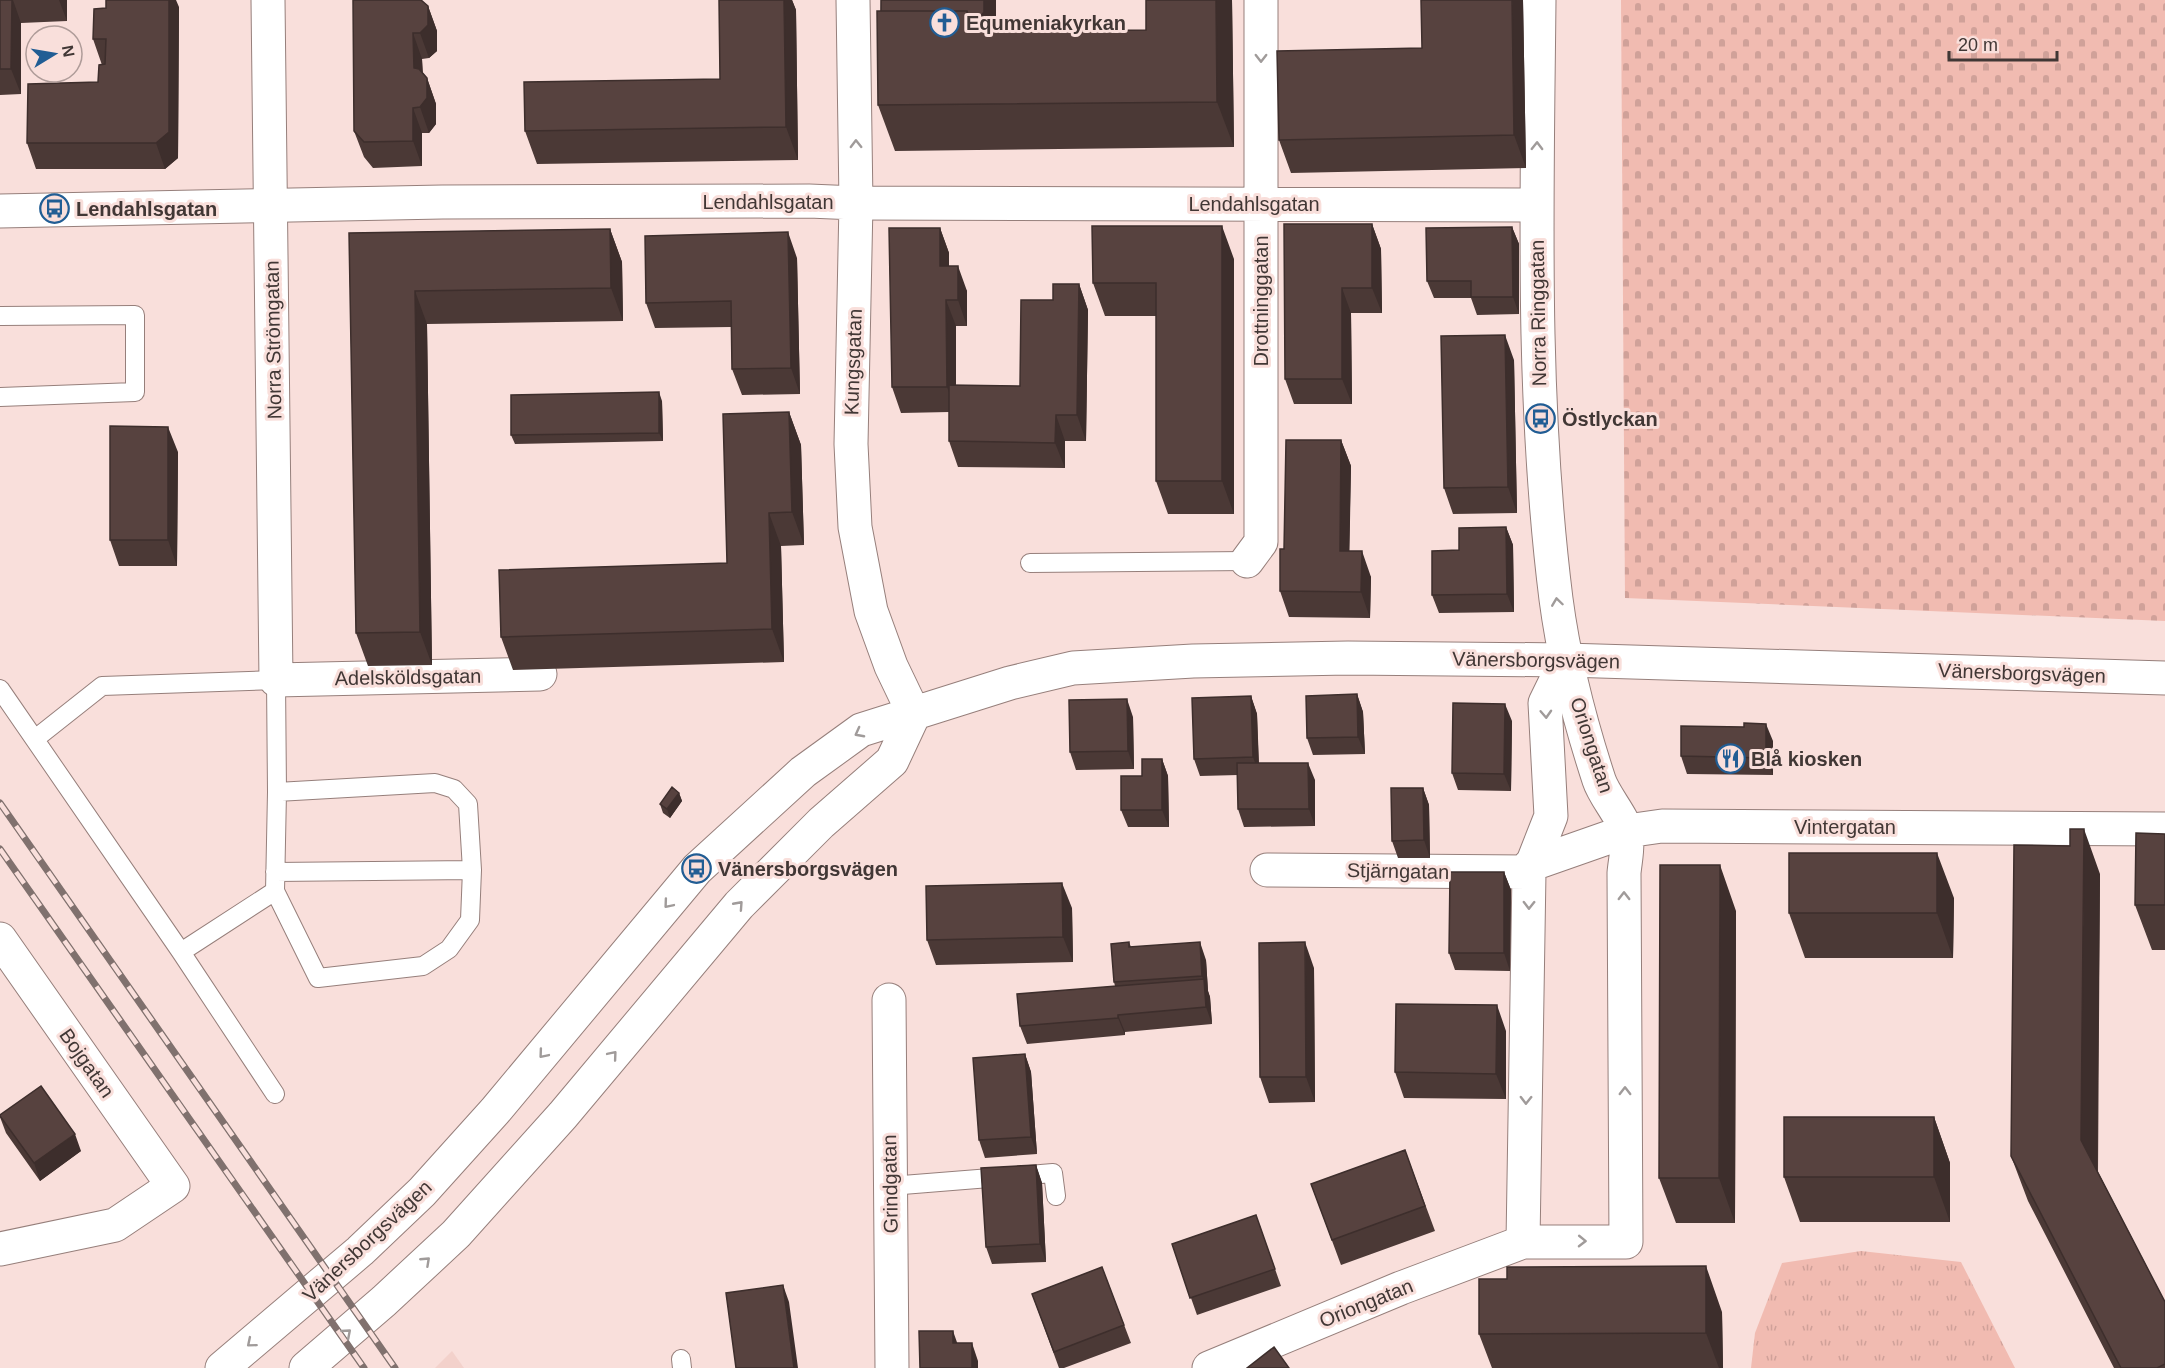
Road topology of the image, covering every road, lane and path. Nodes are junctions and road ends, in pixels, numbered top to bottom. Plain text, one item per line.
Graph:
1 (268, 0) edge
2 (853, 0) edge
3 (1261, 0) edge
4 (1539, 0) edge
5 (856, 203) junction
6 (1261, 205) junction
7 (1536, 205) junction
8 (272, 206) junction
9 (0, 211) edge
10 (0, 316) edge
11 (0, 397) edge
12 (1247, 561) joint
13 (1030, 562) dead end
14 (1566, 660) junction
15 (540, 674) dead end
16 (2165, 678) edge
17 (276, 680) junction
18 (0, 689) edge
19 (914, 714) junction
20 (35, 739) junction
21 (277, 792) junction
22 (2165, 829) edge
23 (1626, 831) junction
24 (1530, 869) junction
25 (472, 870) junction
26 (1267, 870) dead end
27 (274, 872) junction
28 (275, 891) junction
29 (1, 943) edge
30 (181, 952) junction
31 (888, 1000) dead end
32 (275, 1094) dead end
33 (890, 1186) junction
34 (1056, 1196) dead end
35 (1524, 1242) junction
36 (0, 1249) edge
37 (222, 1368) edge
38 (306, 1368) edge
39 (892, 1368) edge
40 (1209, 1368) edge

1 - 8 street, Norra Strömgatan
5 -> 2 street, Kungsgatan
3 -> 6 street, Drottninggatan
7 -> 4 street, Norra Ringgatan
5 - 6 street, Lendahlsgatan
5 - 8 street, Lendahlsgatan
5 - 19 street, Kungsgatan
6 - 7 street, Lendahlsgatan
6 - 12 street, Drottninggatan
14 -> 7 street, Norra Ringgatan
8 - 9 street, Lendahlsgatan
8 - 17 street, Norra Strömgatan
10 - 11 lane
12 - 13 lane
14 - 16 street, Vänersborgsvägen
14 - 19 street, Vänersborgsvägen
14 - 23 street, Oriongatan
14 -> 24 street, Oriongatan
15 - 17 street, Adelsköldsgatan
17 - 20 lane
17 - 21 lane
18 - 20 lane
19 -> 37 street, Vänersborgsvägen
38 -> 19 street
20 - 30 lane
21 - 25 lane
21 - 27 lane
22 - 23 street, Vintergatan
23 - 24 street, Vintergatan
35 -> 23 street, Oriongatan
24 - 26 street, Stjärngatan
24 -> 35 street, Oriongatan
25 - 27 lane
25 - 28 lane
27 - 28 lane
28 - 30 lane
29 - 36 street, Bojgatan
30 - 32 lane
31 - 33 street, Grindgatan
33 - 34 lane
33 - 39 street, Grindgatan
35 - 40 street, Oriongatan

